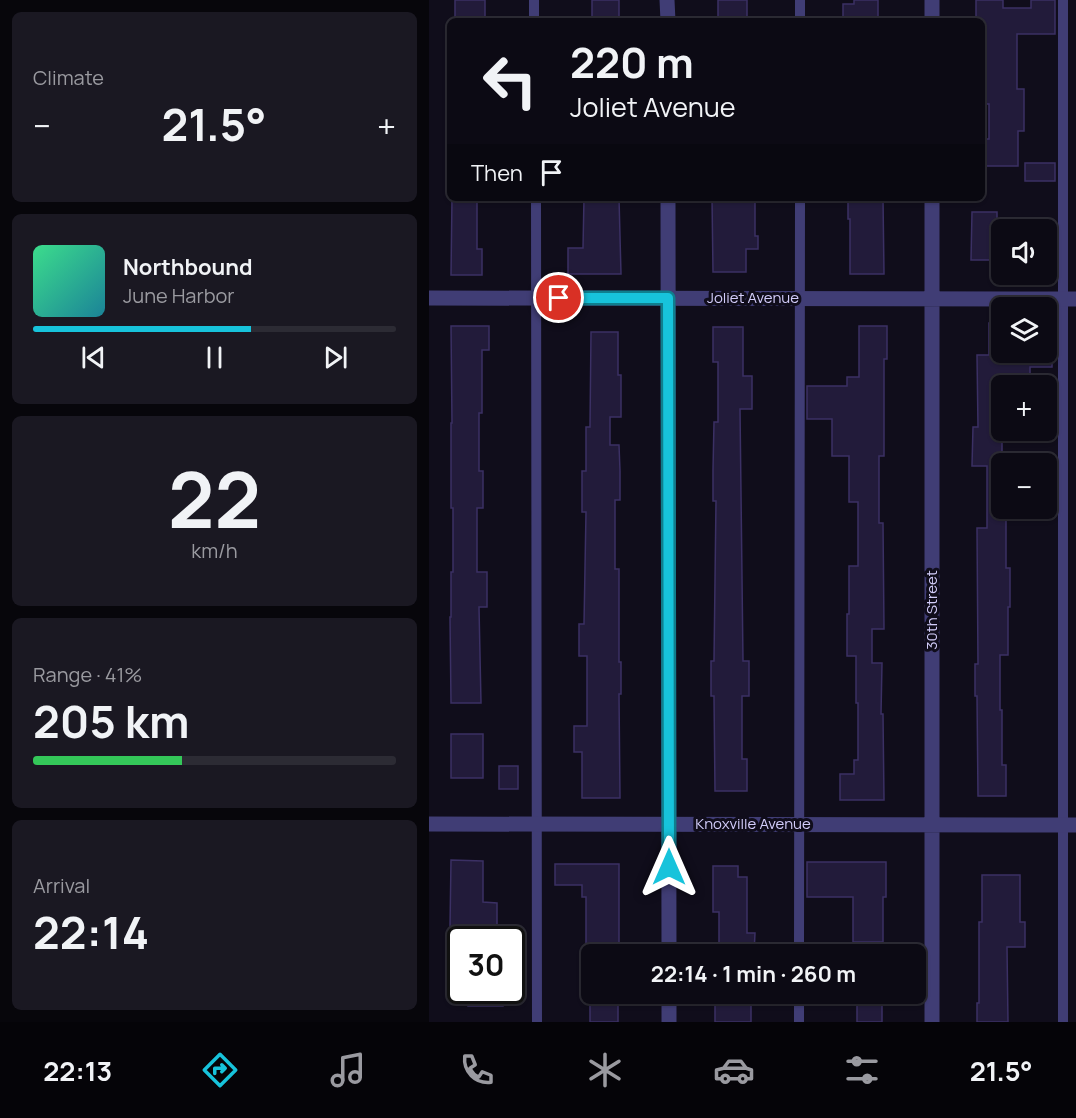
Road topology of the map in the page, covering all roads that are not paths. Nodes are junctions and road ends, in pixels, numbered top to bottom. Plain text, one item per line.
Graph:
1 (534, 0) edge
2 (667, 0) edge
3 (800, 0) edge
4 (931, 0) edge
5 (1062, 0) edge
6 (534, 18) edge
7 (667, 18) edge
8 (800, 18) edge
9 (931, 18) edge
10 (536, 201) edge
11 (668, 201) edge
12 (800, 201) edge
13 (931, 201) edge
14 (429, 298) edge
15 (537, 298) junction
16 (668, 298) junction
17 (800, 298) junction
18 (931, 298) junction
19 (1069, 298) edge
20 (429, 824) edge
21 (537, 824) junction
22 (668, 824) junction
23 (799, 824) junction
24 (931, 824) junction
25 (1070, 825) edge
26 (669, 944) edge
27 (799, 944) edge
28 (669, 1004) edge
29 (799, 1004) edge
30 (537, 1022) edge
31 (669, 1022) edge
32 (799, 1022) edge
33 (931, 1022) edge
34 (1063, 1022) edge

1 - 6 lane
2 - 7 street
3 - 8 lane
4 - 9 street
5 - 19 lane
10 - 15 lane
11 - 16 street
12 - 17 lane
13 - 18 street, 30th Street
14 - 15 street, Joliet Avenue
15 - 16 street, Joliet Avenue
15 - 21 lane
16 - 17 street, Joliet Avenue
16 - 22 street
17 - 18 street, Joliet Avenue
17 - 23 lane
18 - 19 street, Joliet Avenue
18 - 24 street, 30th Street
19 - 25 lane
20 - 21 street, Knoxville Avenue
21 - 22 street, Knoxville Avenue
21 - 30 lane
22 - 23 street, Knoxville Avenue
22 - 26 street
23 - 24 street, Knoxville Avenue
23 - 27 lane
24 - 25 street, Knoxville Avenue
24 - 33 street, 30th Street
25 - 34 lane
28 - 31 street
29 - 32 lane

